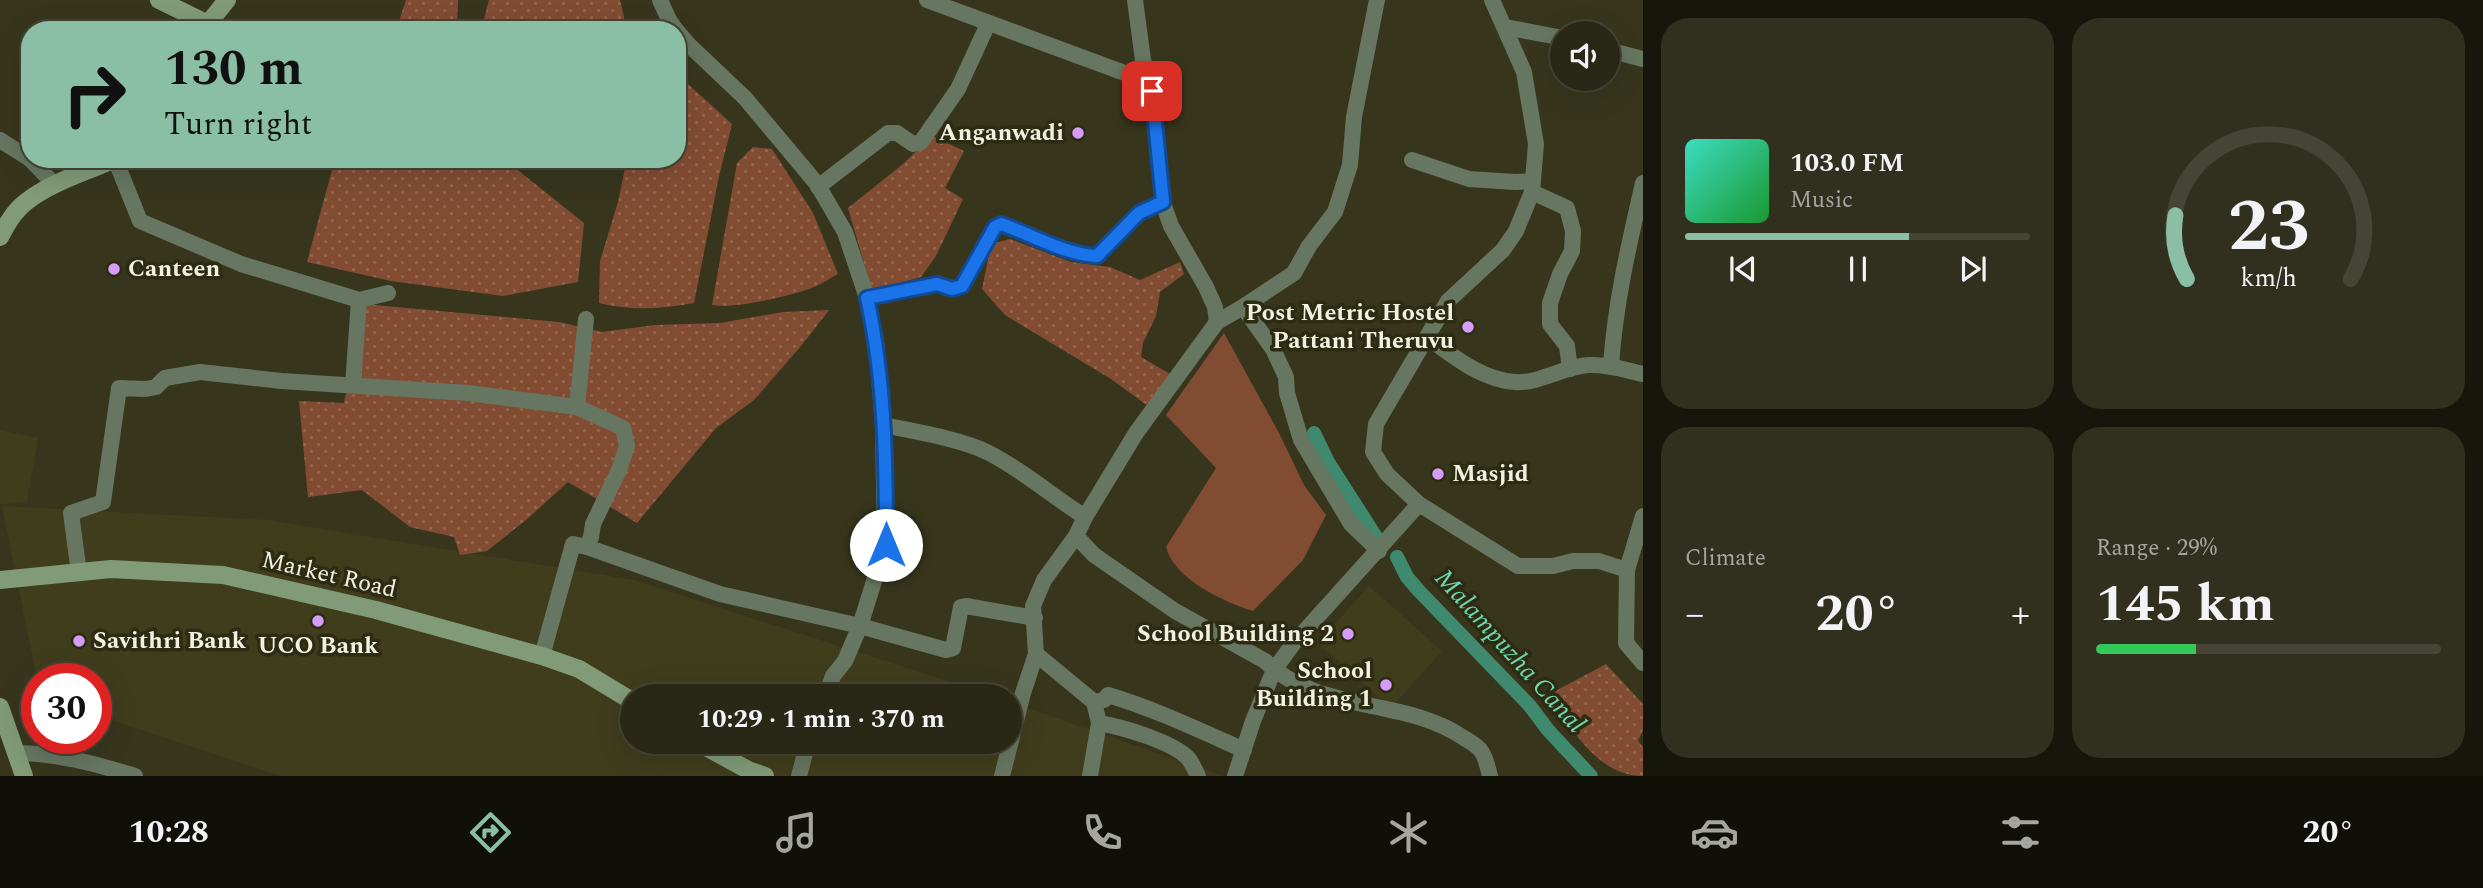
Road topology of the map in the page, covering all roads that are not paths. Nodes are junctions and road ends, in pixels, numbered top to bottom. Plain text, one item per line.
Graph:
1 (159, 0) edge
2 (227, 0) edge
3 (660, 0) edge
4 (927, 0) edge
5 (1135, 0) edge
6 (1377, 0) edge
7 (1492, 0) edge
8 (196, 21) edge
9 (209, 21) edge
10 (670, 21) edge
11 (988, 24) junction
12 (1506, 27) junction
13 (1550, 35) edge
14 (686, 41) edge
15 (1620, 53) edge
16 (1643, 59) edge
17 (1149, 82) junction
18 (0, 140) edge
19 (21, 153) edge
20 (1412, 160) dead end
21 (39, 168) edge
22 (94, 168) edge
23 (119, 168) edge
24 (1643, 183) edge
25 (55, 185) junction
26 (1533, 186) junction
27 (818, 187) junction
28 (1163, 202) junction
29 (0, 237) edge
30 (388, 293) dead end
31 (867, 298) junction
32 (359, 300) junction
33 (1243, 307) junction
34 (586, 319) dead end
35 (1217, 322) junction
36 (1428, 338) junction
37 (1611, 366) junction
38 (1570, 369) junction
39 (1643, 374) edge
40 (353, 386) junction
41 (577, 407) junction
42 (883, 425) junction
43 (1419, 504) junction
44 (1643, 516) edge
45 (1085, 517) junction
46 (1076, 536) junction
47 (587, 547) junction
48 (1379, 551) junction
49 (1627, 570) junction
50 (79, 573) junction
51 (0, 580) edge
52 (1035, 618) junction
53 (860, 626) junction
54 (1036, 654) junction
55 (542, 656) junction
56 (1643, 663) edge
57 (1274, 670) junction
58 (830, 684) edge
59 (620, 694) edge
60 (1094, 702) junction
61 (0, 707) edge
62 (1099, 723) junction
63 (1244, 750) junction
64 (16, 753) junction
65 (718, 754) edge
66 (805, 754) edge
67 (24, 776) edge
68 (135, 776) edge
69 (765, 776) edge
70 (799, 776) edge
71 (1002, 776) edge
72 (1090, 776) edge
73 (1198, 776) edge
74 (1235, 776) edge
75 (1490, 776) edge

1 - 8 main road
2 - 9 main road
3 - 10 street
4 - 11 street
5 - 17 street
6 - 33 street
7 - 12 street
11 - 17 street
11 - 27 street
12 - 13 street
12 - 26 street
14 - 27 street
15 - 16 street
17 - 28 street
18 - 19 street
20 - 26 street
21 - 25 street
22 - 25 main road
23 - 32 street
24 - 37 street
25 - 29 main road
26 - 36 street
26 - 38 street
27 - 31 street
28 - 31 street
28 - 35 street
30 - 32 street
31 - 42 street
32 - 40 street
33 - 35 street
33 - 48 street
34 - 41 street
35 - 45 street
36 - 38 street
36 - 43 street
37 - 38 street
37 - 39 street
40 - 41 street
40 - 50 street
41 - 47 street
42 - 45 street
42 - 53 street
43 - 48 street
43 - 49 street
44 - 49 street
45 - 46 street
46 - 52 street
46 - 57 street
47 - 53 street
47 - 55 street
48 - 57 street
49 - 56 street
50 - 51 main road, Market Road
50 - 55 main road, Market Road
52 - 53 street
52 - 54 street
53 - 58 street
54 - 60 street
54 - 71 street
55 - 59 main road, Market Road
57 - 63 street
57 - 75 street
60 - 62 street
60 - 63 street
61 - 64 main road
62 - 72 street
62 - 73 street
63 - 74 street
64 - 67 main road
64 - 68 street
65 - 69 main road
66 - 70 street

